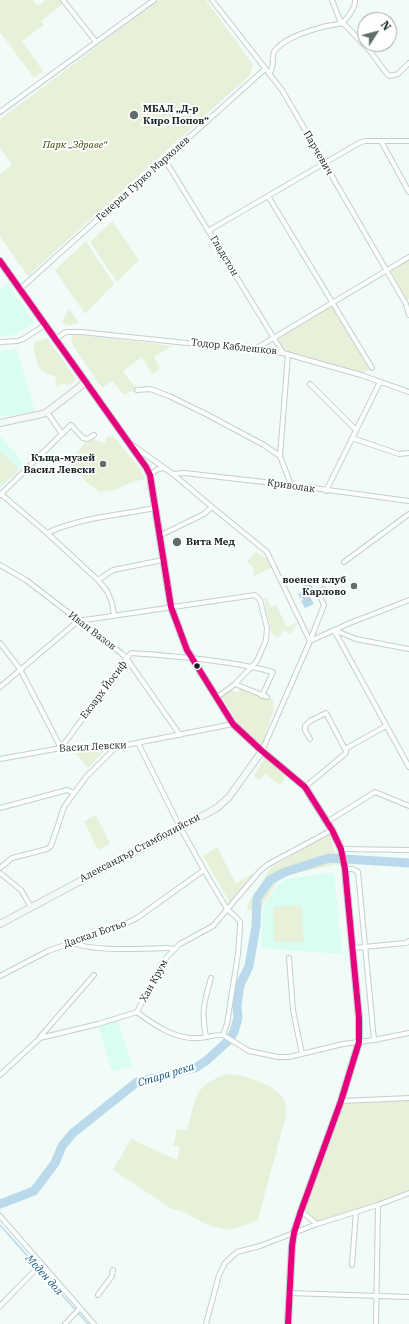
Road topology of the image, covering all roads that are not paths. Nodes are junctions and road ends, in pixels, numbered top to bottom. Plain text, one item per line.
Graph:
1 (64, 0) edge
2 (154, 0) edge
3 (212, 0) edge
4 (332, 0) edge
5 (355, 0) edge
6 (341, 23) junction
7 (96, 42) junction
8 (409, 63) edge
9 (265, 69) junction
10 (269, 74) junction
11 (0, 112) edge
12 (381, 141) junction
13 (409, 141) edge
14 (165, 160) junction
15 (324, 162) junction
16 (409, 192) edge
17 (268, 196) junction
18 (208, 231) junction
19 (409, 257) edge
20 (0, 262) edge
21 (387, 270) junction
22 (20, 289) junction
23 (332, 302) junction
24 (408, 303) edge
25 (409, 315) edge
26 (45, 325) junction
27 (273, 337) junction
28 (56, 339) junction
29 (0, 342) edge
30 (254, 349) junction
31 (283, 353) junction
32 (288, 354) junction
33 (372, 368) dead end
34 (86, 382) junction
35 (380, 382) junction
36 (310, 384) dead end
37 (137, 390) dead end
38 (409, 392) edge
39 (47, 412) junction
40 (0, 423) edge
41 (356, 429) junction
42 (62, 434) junction
43 (94, 435) dead end
44 (352, 438) junction
45 (129, 442) junction
46 (409, 453) edge
47 (280, 456) junction
48 (164, 468) junction
49 (173, 474) junction
50 (150, 475) junction
51 (291, 485) junction
52 (326, 491) junction
53 (1, 494) edge
54 (409, 501) edge
55 (155, 508) junction
56 (212, 508) junction
57 (409, 514) edge
58 (48, 533) junction
59 (159, 535) junction
60 (163, 560) junction
61 (344, 562) dead end
62 (0, 565) edge
63 (98, 580) junction
64 (323, 589) dead end
65 (409, 600) edge
66 (171, 607) junction
67 (114, 615) junction
68 (78, 620) junction
69 (334, 630) junction
70 (310, 641) junction
71 (0, 643) edge
72 (409, 649) edge
73 (191, 657) junction
74 (127, 659) junction
75 (252, 666) junction
76 (20, 669) junction
77 (235, 684) junction
78 (0, 687) edge
79 (262, 696) junction
80 (267, 697) dead end
81 (216, 698) junction
82 (233, 724) junction
83 (386, 726) junction
84 (180, 735) junction
85 (310, 739) dead end
86 (138, 743) junction
87 (116, 747) junction
88 (61, 748) junction
89 (345, 749) junction
90 (262, 751) junction
91 (0, 759) edge
92 (409, 767) edge
93 (304, 787) junction
94 (74, 793) junction
95 (409, 806) edge
96 (0, 808) edge
97 (327, 822) junction
98 (180, 827) junction
99 (332, 830) junction
100 (341, 849) junction
101 (409, 850) edge
102 (0, 868) edge
103 (345, 869) junction
104 (204, 870) junction
105 (0, 873) edge
106 (31, 908) junction
107 (227, 909) junction
108 (0, 924) edge
109 (72, 942) junction
110 (408, 944) edge
111 (353, 948) junction
112 (365, 948) junction
113 (175, 949) junction
114 (289, 958) dead end
115 (94, 975) dead end
116 (0, 976) edge
117 (211, 978) dead end
118 (137, 1012) junction
119 (409, 1033) edge
120 (225, 1036) junction
121 (40, 1038) junction
122 (206, 1038) junction
123 (374, 1040) junction
124 (359, 1042) junction
125 (302, 1054) junction
126 (0, 1075) edge
127 (409, 1098) edge
128 (341, 1101) junction
129 (409, 1193) edge
130 (378, 1205) junction
131 (301, 1211) junction
132 (356, 1212) junction
133 (0, 1216) edge
134 (317, 1224) junction
135 (294, 1233) junction
136 (352, 1265) dead end
137 (39, 1266) junction
138 (113, 1270) dead end
139 (289, 1293) junction
140 (98, 1294) dead end
141 (376, 1295) junction
142 (409, 1297) edge
143 (0, 1306) edge
144 (78, 1310) junction
145 (65, 1324) edge
146 (94, 1324) edge
147 (206, 1324) edge
148 (288, 1324) edge
149 (376, 1324) edge

1 - 7 street
2 - 7 street
3 - 9 street, Парчевич
4 - 6 street
5 - 6 street
6 - 8 street
6 - 10 street
7 - 11 street
9 - 10 street, Парчевич
9 - 14 street, Генерал Гурко Мархолев
10 - 15 street, Парчевич
12 - 13 street
12 - 15 street
12 - 16 street
14 - 18 street, Гладстон
14 - 22 street, Генерал Гурко Мархолев
15 - 17 street
15 - 21 street, Парчевич
17 - 18 street
17 - 23 street
18 - 27 street, Гладстон
19 - 21 street
20 - 22 main road
21 - 23 street
21 - 24 street, Парчевич
22 - 26 main road
23 - 27 street
23 - 33 street
24 - 25 street, Парчевич
26 - 28 main road
26 - 29 street
27 - 30 street
27 - 31 street, Гладстон
28 - 30 street, Тодор Каблешков
28 - 34 main road
30 - 31 street, Тодор Каблешков
31 - 32 street, Тодор Каблешков
32 - 35 street, Тодор Каблешков
32 - 47 street
34 - 39 main road
34 - 45 main road
35 - 38 street, Тодор Каблешков
35 - 41 street
36 - 41 street
37 - 47 street
39 - 40 main road
39 - 42 street
41 - 44 street
42 - 43 street
42 - 53 street
44 - 46 street
44 - 52 street
45 - 48 street
45 - 50 main road
47 - 51 street
48 - 49 street
48 - 50 street
49 - 51 street, Криволак
49 - 56 street
50 - 55 main road
51 - 52 street, Криволак
52 - 54 street, Криволак
53 - 58 street
55 - 58 street
55 - 59 main road
56 - 59 street
56 - 70 street
57 - 61 street
58 - 63 street
59 - 60 main road
60 - 63 street
60 - 66 main road
62 - 68 street, Иван Вазов
63 - 67 street
64 - 70 street
65 - 69 street
66 - 67 street
66 - 73 main road
66 - 75 street
67 - 68 street
68 - 74 street, Иван Вазов
68 - 76 street
69 - 70 street
69 - 72 street
69 - 83 street
70 - 90 street
71 - 76 street
73 - 74 street, Екзарх Йосиф
73 - 75 street, Екзарх Йосиф
73 - 81 main road
74 - 84 street, Иван Вазов
74 - 88 street, Екзарх Йосиф
75 - 77 street
75 - 79 street, Екзарх Йосиф
76 - 78 street
76 - 88 street
77 - 79 street
77 - 81 street
79 - 80 street
81 - 82 main road
82 - 84 street, Васил Левски
82 - 90 main road
83 - 89 street
83 - 92 street
84 - 86 street, Васил Левски
85 - 89 street
86 - 87 street, Васил Левски
86 - 98 street
87 - 88 street, Васил Левски
87 - 94 street
88 - 91 street, Васил Левски
89 - 93 street
90 - 93 main road
90 - 98 main road, Александър Стамболийски
93 - 97 main road
94 - 96 street
94 - 102 street
95 - 97 street
97 - 99 main road
98 - 104 street
98 - 106 main road, Александър Стамболийски
99 - 100 main road
99 - 107 street, Хан Крум
100 - 101 street
100 - 103 main road
103 - 111 main road
103 - 112 street
104 - 107 street
104 - 109 street, Даскал Ботьо
105 - 106 street
106 - 108 main road, Александър Стамболийски
107 - 113 street, Хан Крум
107 - 120 street
109 - 113 street
109 - 116 street, Даскал Ботьо
110 - 112 street
111 - 112 street
111 - 124 main road
112 - 123 street
113 - 118 street, Хан Крум
114 - 125 street
115 - 121 street
117 - 122 street
118 - 121 street, Хан Крум
118 - 122 street
119 - 123 street
120 - 122 street
120 - 125 street
121 - 126 street, Хан Крум
123 - 124 street
124 - 125 street
124 - 128 main road
127 - 128 street
128 - 131 main road
129 - 130 street
130 - 132 street
130 - 141 street
131 - 134 street
131 - 135 main road
132 - 134 street
132 - 136 street
133 - 137 street
134 - 135 street
135 - 139 main road
135 - 147 street
137 - 143 street
137 - 144 street
138 - 140 street
139 - 141 street
139 - 148 main road
141 - 142 street
141 - 149 street
144 - 145 street
144 - 146 street

